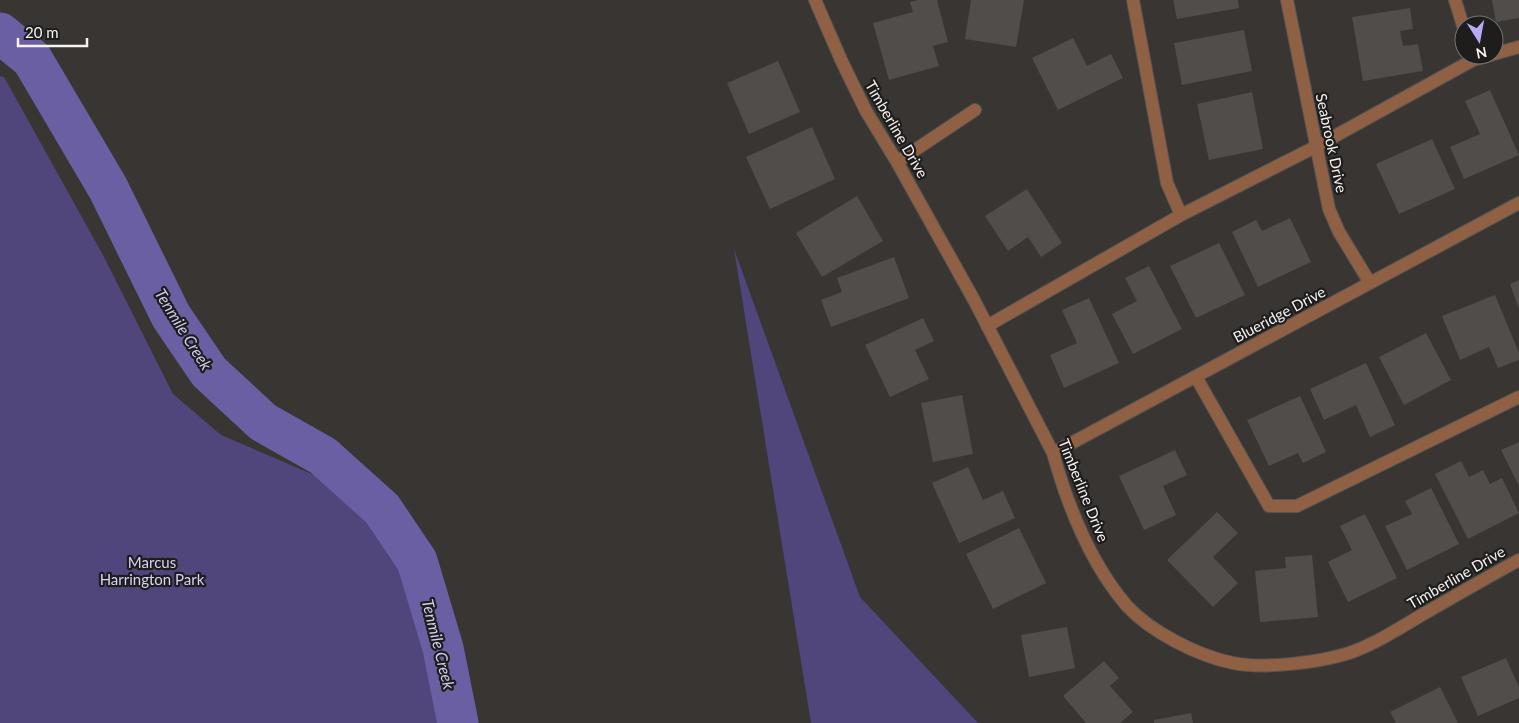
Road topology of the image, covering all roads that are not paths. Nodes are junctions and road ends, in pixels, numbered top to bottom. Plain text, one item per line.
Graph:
1 (815, 0) edge
2 (1134, 0) edge
3 (1287, 0) edge
4 (1456, 0) edge
5 (1460, 15) edge
6 (1519, 47) edge
7 (1504, 51) edge
8 (1460, 65) edge
9 (975, 110) dead end
10 (1315, 147) junction
11 (897, 162) junction
12 (1519, 203) edge
13 (1181, 215) junction
14 (1370, 284) junction
15 (988, 326) junction
16 (1196, 377) junction
17 (1519, 397) edge
18 (1054, 453) junction
19 (1519, 560) edge

1 - 11 street, Timberline Drive
2 - 13 street
3 - 10 street, Seabrook Drive
4 - 5 street
6 - 7 street
8 - 10 street
9 - 11 street
10 - 13 street
10 - 14 street, Seabrook Drive
11 - 15 street, Timberline Drive
12 - 14 street, Blueridge Drive
13 - 15 street
14 - 16 street, Blueridge Drive
15 - 18 street, Timberline Drive
16 - 17 street
16 - 18 street, Blueridge Drive
18 - 19 street, Timberline Drive

